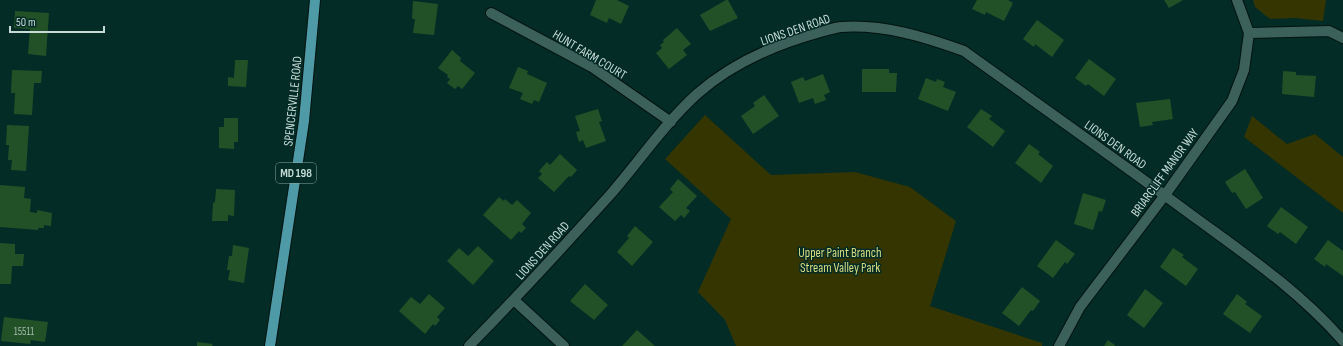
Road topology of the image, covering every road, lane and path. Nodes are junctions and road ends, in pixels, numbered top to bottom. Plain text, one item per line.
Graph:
1 (315, 0) edge
2 (1237, 0) edge
3 (491, 13) dead end
4 (1249, 33) junction
5 (1343, 38) edge
6 (671, 122) junction
7 (1165, 195) junction
8 (514, 300) junction
9 (1343, 341) edge
10 (270, 346) edge
11 (469, 346) edge
12 (564, 346) edge
13 (1059, 346) edge

1 - 10 main road, SPENCERVILLE ROAD / MD 198
2 - 4 street, BRIARCLIFF MANOR WAY
3 - 6 street, HUNT FARM COURT
4 - 5 street
4 - 7 street, BRIARCLIFF MANOR WAY
6 - 7 street, LIONS DEN ROAD
6 - 8 street, LIONS DEN ROAD
7 - 9 street, LIONS DEN ROAD
7 - 13 street, BRIARCLIFF MANOR WAY
8 - 11 street, LIONS DEN ROAD
8 - 12 street

